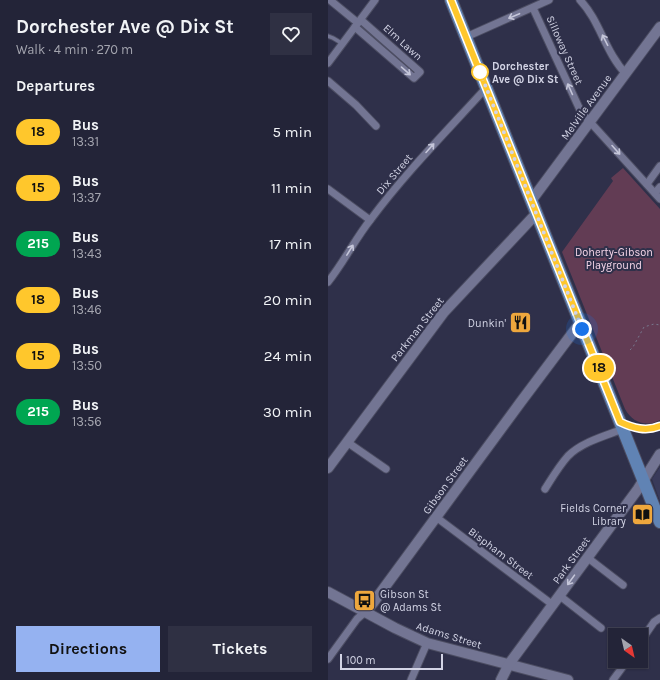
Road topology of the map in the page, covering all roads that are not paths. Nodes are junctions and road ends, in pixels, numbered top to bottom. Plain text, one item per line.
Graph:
1 (330, 0) edge
2 (375, 0) edge
3 (451, 0) edge
4 (549, 0) edge
5 (580, 0) edge
6 (533, 8) junction
7 (358, 23) junction
8 (660, 27) edge
9 (328, 36) edge
10 (466, 37) junction
11 (342, 44) junction
12 (396, 51) junction
13 (390, 57) junction
14 (328, 63) edge
15 (626, 74) junction
16 (328, 81) edge
17 (486, 88) junction
18 (590, 121) junction
19 (376, 126) dead end
20 (660, 166) edge
21 (647, 184) junction
22 (660, 187) edge
23 (328, 189) edge
24 (658, 196) edge
25 (531, 201) junction
26 (536, 214) junction
27 (370, 220) junction
28 (328, 282) edge
29 (580, 323) junction
30 (622, 425) junction
31 (660, 426) edge
32 (347, 442) junction
33 (660, 454) edge
34 (328, 468) edge
35 (386, 469) dead end
36 (644, 481) junction
37 (545, 489) dead end
38 (436, 518) junction
39 (660, 522) edge
40 (588, 558) junction
41 (623, 585) dead end
42 (329, 592) edge
43 (560, 596) junction
44 (553, 605) junction
45 (365, 612) junction
46 (660, 618) edge
47 (601, 628) dead end
48 (648, 631) edge
49 (427, 643) junction
50 (328, 659) edge
51 (509, 664) junction
52 (622, 668) edge
53 (411, 680) edge
54 (501, 680) edge
55 (568, 680) edge
56 (613, 680) edge

1 - 7 street
2 - 7 street
3 - 10 main road
4 - 6 street
15 -> 5 street
6 -> 10 street
18 -> 6 street, Silloway Street
7 - 11 street
7 - 12 street, Elm Lawn
7 - 13 street, Elm Lawn
8 - 15 street, Melville Avenue
9 - 11 lane
10 - 17 main road
11 - 14 street
12 - 13 street
13 -> 12 street, Elm Lawn
15 - 18 street, Melville Avenue
16 - 19 street
17 - 25 main road
27 -> 17 street, Dix Street
18 -> 21 street, Silloway Street
18 - 25 street, Melville Avenue
20 - 21 street
21 - 24 street, Silloway Street
22 - 24 street
23 - 27 street
25 - 26 main road
26 - 29 main road
26 - 32 street, Parkman Street
28 -> 27 street, Dix Street
29 - 30 main road
29 - 38 street, Gibson Street
30 - 31 lane
30 - 36 main road
30 - 37 street
32 - 34 street, Parkman Street
32 - 35 street
33 - 36 street, Park Street
36 - 39 main road
36 - 40 street, Park Street
38 - 44 street, Bispham Street
38 - 45 street, Gibson Street
40 - 41 street
40 -> 43 street, Park Street
42 - 45 street, Adams Street
43 - 44 street, Park Street
43 - 47 street
44 - 51 street, Park Street
45 - 49 street, Adams Street
45 - 50 street, Gibson Street
46 - 48 street
49 - 51 street, Adams Street
49 - 53 street
51 - 54 street, Park Street
51 - 55 street, Adams Street
52 - 56 street

